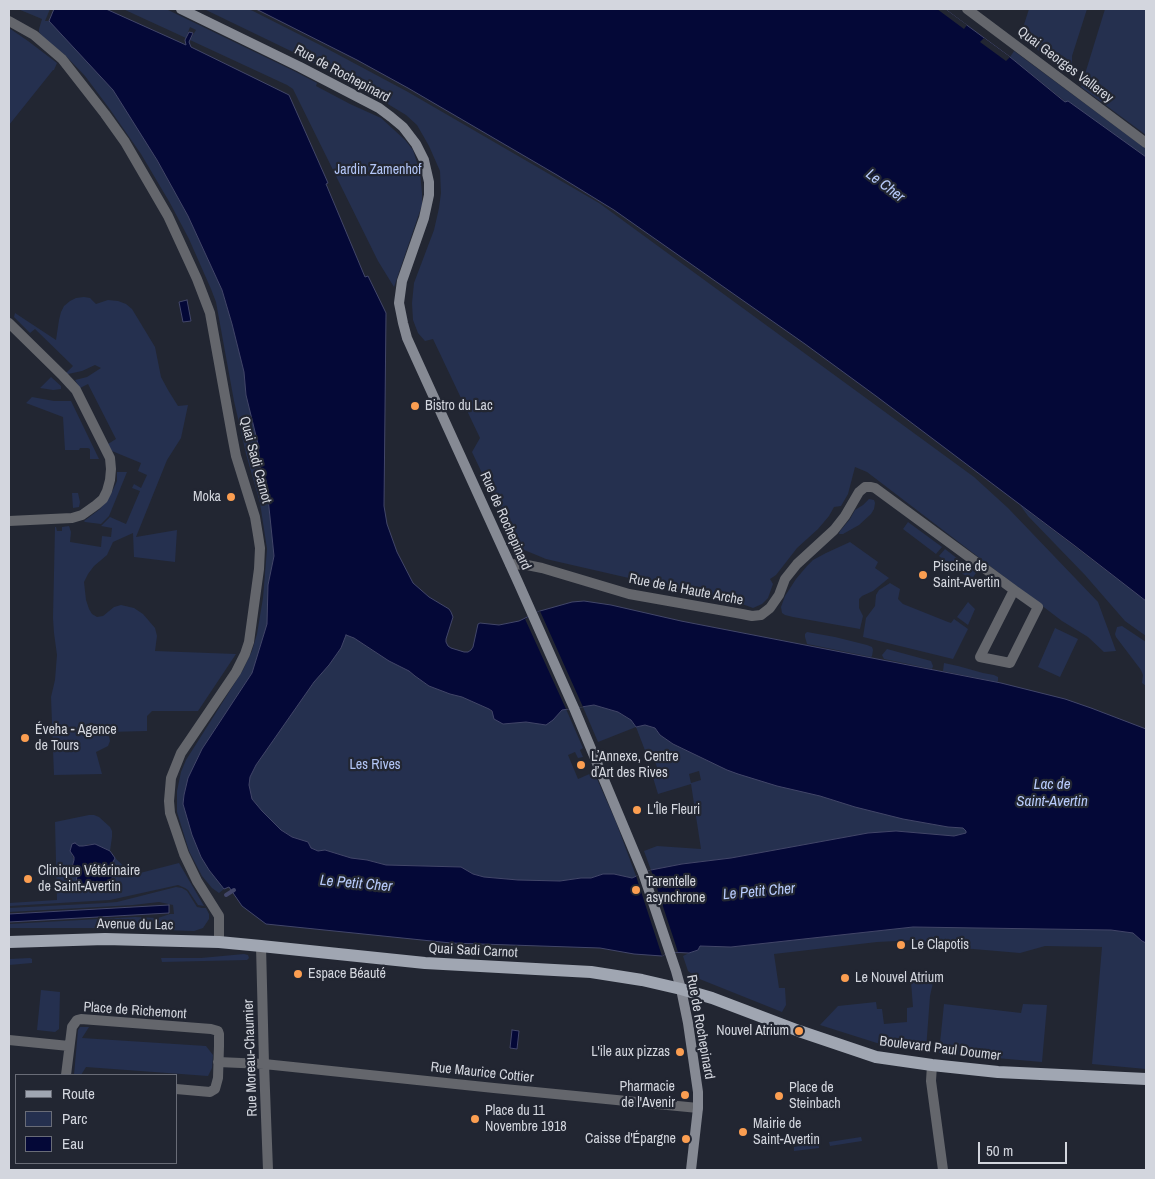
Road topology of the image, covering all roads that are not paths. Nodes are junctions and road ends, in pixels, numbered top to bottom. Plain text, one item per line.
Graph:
1 (181, 9) edge
2 (967, 9) edge
3 (9, 21) edge
4 (1146, 143) edge
5 (9, 323) edge
6 (9, 521) edge
7 (510, 564) junction
8 (1014, 590) junction
9 (9, 942) edge
10 (219, 942) junction
11 (261, 946) junction
12 (682, 989) junction
13 (9, 1040) edge
14 (69, 1046) junction
15 (218, 1062) junction
16 (264, 1064) junction
17 (932, 1065) junction
18 (66, 1074) edge
19 (1146, 1079) edge
20 (178, 1090) edge
21 (698, 1108) junction
22 (268, 1170) edge
23 (691, 1170) edge
24 (943, 1170) edge

1 - 7 street, Rue de Rochepinard
2 - 4 street, Quai Georges Vallerey
3 - 10 street, Quai Sadi Carnot
5 - 6 street
7 - 8 street, Rue de la Haute Arche
7 - 12 street, Rue de Rochepinard
8 - 8 street
9 - 10 main road, Avenue du Lac
10 - 11 main road, Avenue du Lac
11 - 12 main road, Quai Sadi Carnot
11 - 16 street, Rue Moreau-Chaumier
12 - 17 main road, Boulevard Paul Doumer
12 - 21 street, Rue de Rochepinard
13 - 14 street
14 - 15 street, Place de Richemont
14 - 18 street, Place de Richemont
15 - 16 street
15 - 20 street, Place de Richemont
16 - 21 street, Rue Maurice Cottier
16 - 22 street, Rue Moreau-Chaumier
17 - 19 main road, Boulevard Paul Doumer
17 - 24 street
21 - 23 street, Rue de Rochepinard

